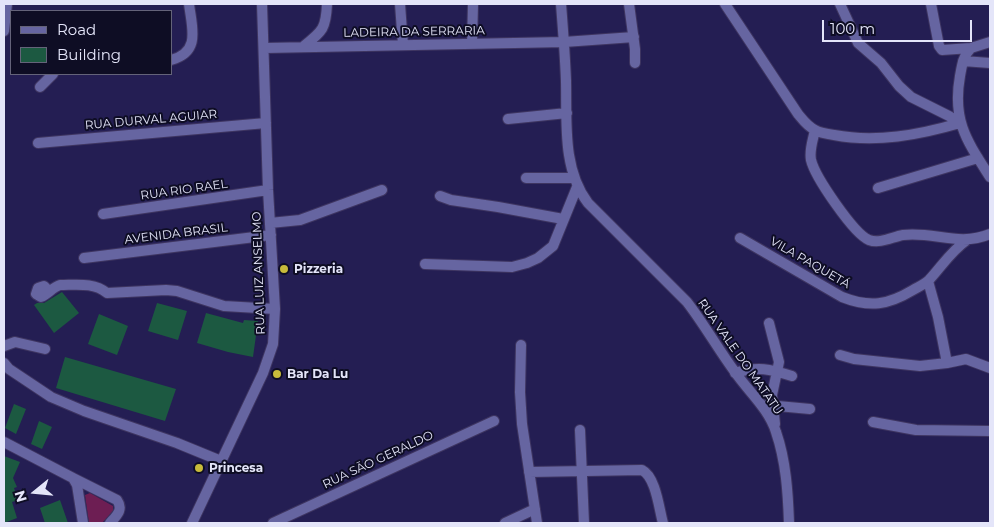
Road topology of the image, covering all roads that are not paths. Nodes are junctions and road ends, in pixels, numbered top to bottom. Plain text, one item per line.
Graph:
1 (7, 4) edge
2 (188, 4) edge
3 (262, 4) edge
4 (327, 4) edge
5 (400, 4) edge
6 (473, 4) edge
7 (561, 4) edge
8 (629, 4) edge
9 (725, 4) edge
10 (840, 4) edge
11 (931, 4) edge
12 (4, 31) edge
13 (634, 37) junction
14 (564, 42) junction
15 (990, 42) edge
16 (472, 44) junction
17 (403, 45) junction
18 (304, 46) junction
19 (265, 48) junction
20 (971, 48) junction
21 (172, 60) edge
22 (963, 61) junction
23 (634, 63) dead end
24 (990, 63) edge
25 (51, 75) edge
26 (40, 86) dead end
27 (567, 113) junction
28 (508, 119) dead end
29 (266, 123) junction
30 (960, 124) junction
31 (815, 130) junction
32 (38, 143) dead end
33 (978, 158) junction
34 (990, 177) edge
35 (526, 178) dead end
36 (576, 182) junction
37 (878, 188) dead end
38 (268, 190) junction
39 (382, 190) dead end
40 (440, 196) dead end
41 (103, 214) dead end
42 (563, 220) junction
43 (270, 222) junction
44 (990, 234) edge
45 (271, 235) junction
46 (740, 238) dead end
47 (967, 240) junction
48 (84, 258) dead end
49 (425, 264) dead end
50 (928, 281) junction
51 (46, 288) dead end
52 (275, 309) junction
53 (769, 322) dead end
54 (521, 345) dead end
55 (4, 346) edge
56 (45, 348) dead end
57 (840, 355) dead end
58 (4, 363) edge
59 (947, 363) junction
60 (990, 368) edge
61 (777, 371) junction
62 (735, 373) junction
63 (792, 376) dead end
64 (760, 405) junction
65 (773, 405) junction
66 (810, 409) dead end
67 (494, 421) dead end
68 (873, 422) dead end
69 (580, 430) dead end
70 (776, 431) junction
71 (990, 432) edge
72 (4, 442) edge
73 (221, 461) junction
74 (530, 472) junction
75 (582, 472) junction
76 (73, 478) junction
77 (535, 510) junction
78 (83, 523) edge
79 (110, 523) edge
80 (192, 523) edge
81 (273, 523) edge
82 (505, 523) edge
83 (537, 523) edge
84 (584, 523) edge
85 (663, 523) edge
86 (789, 523) edge

1 - 12 street
2 - 21 street
3 - 19 street, RUA LUIZ ANSELMO
4 - 18 street
5 - 17 street
6 - 16 street
7 - 14 street
8 - 13 street
9 - 31 street
10 - 30 street
11 - 20 street
13 - 14 street, LADEIRA DA SERRARIA
13 - 23 street
14 - 16 street, LADEIRA DA SERRARIA
14 - 27 street
15 - 20 street
16 - 17 street, LADEIRA DA SERRARIA
17 - 18 street, LADEIRA DA SERRARIA
18 - 19 street, LADEIRA DA SERRARIA
19 - 29 street, RUA LUIZ ANSELMO
20 - 22 street
22 - 24 street
22 - 30 street
25 - 26 street
27 - 28 street
27 - 36 street
29 - 32 street, RUA DURVAL AGUIAR
29 - 38 street, RUA LUIZ ANSELMO
30 - 31 street
30 - 33 street
31 - 47 street
33 - 34 street
33 - 37 street
35 - 36 street
36 - 42 street
36 - 62 street, RUA VALE DO MATATU
38 - 41 street, RUA RIO RAEL
38 - 43 street, RUA LUIZ ANSELMO
39 - 43 street
40 - 42 street
42 - 49 street
43 - 45 street, RUA LUIZ ANSELMO
44 - 47 street
45 - 48 street, AVENIDA BRASIL
45 - 52 street, RUA LUIZ ANSELMO
46 - 50 street, VILA PAQUETÁ
47 - 50 street, VILA PAQUETÁ
50 - 59 street
51 - 52 street
52 - 73 street, RUA LUIZ ANSELMO
53 - 61 street
54 - 74 street
55 - 56 street
57 - 59 street
58 - 73 street
59 - 60 street
61 - 62 street
61 - 63 street
61 - 65 street
62 - 64 street, RUA VALE DO MATATU
64 - 65 street
64 - 70 street, RUA VALE DO MATATU
65 - 66 street
65 - 70 street
67 - 81 street, RUA SĀO GERALDO
68 - 71 street
69 - 75 street
70 - 86 street, RUA VALE DO MATATU
72 - 76 street
73 - 80 street, RUA LUIZ ANSELMO
74 - 75 street
74 - 77 street
75 - 84 street
75 - 85 street
76 - 78 street
76 - 79 street
77 - 82 street
77 - 83 street

